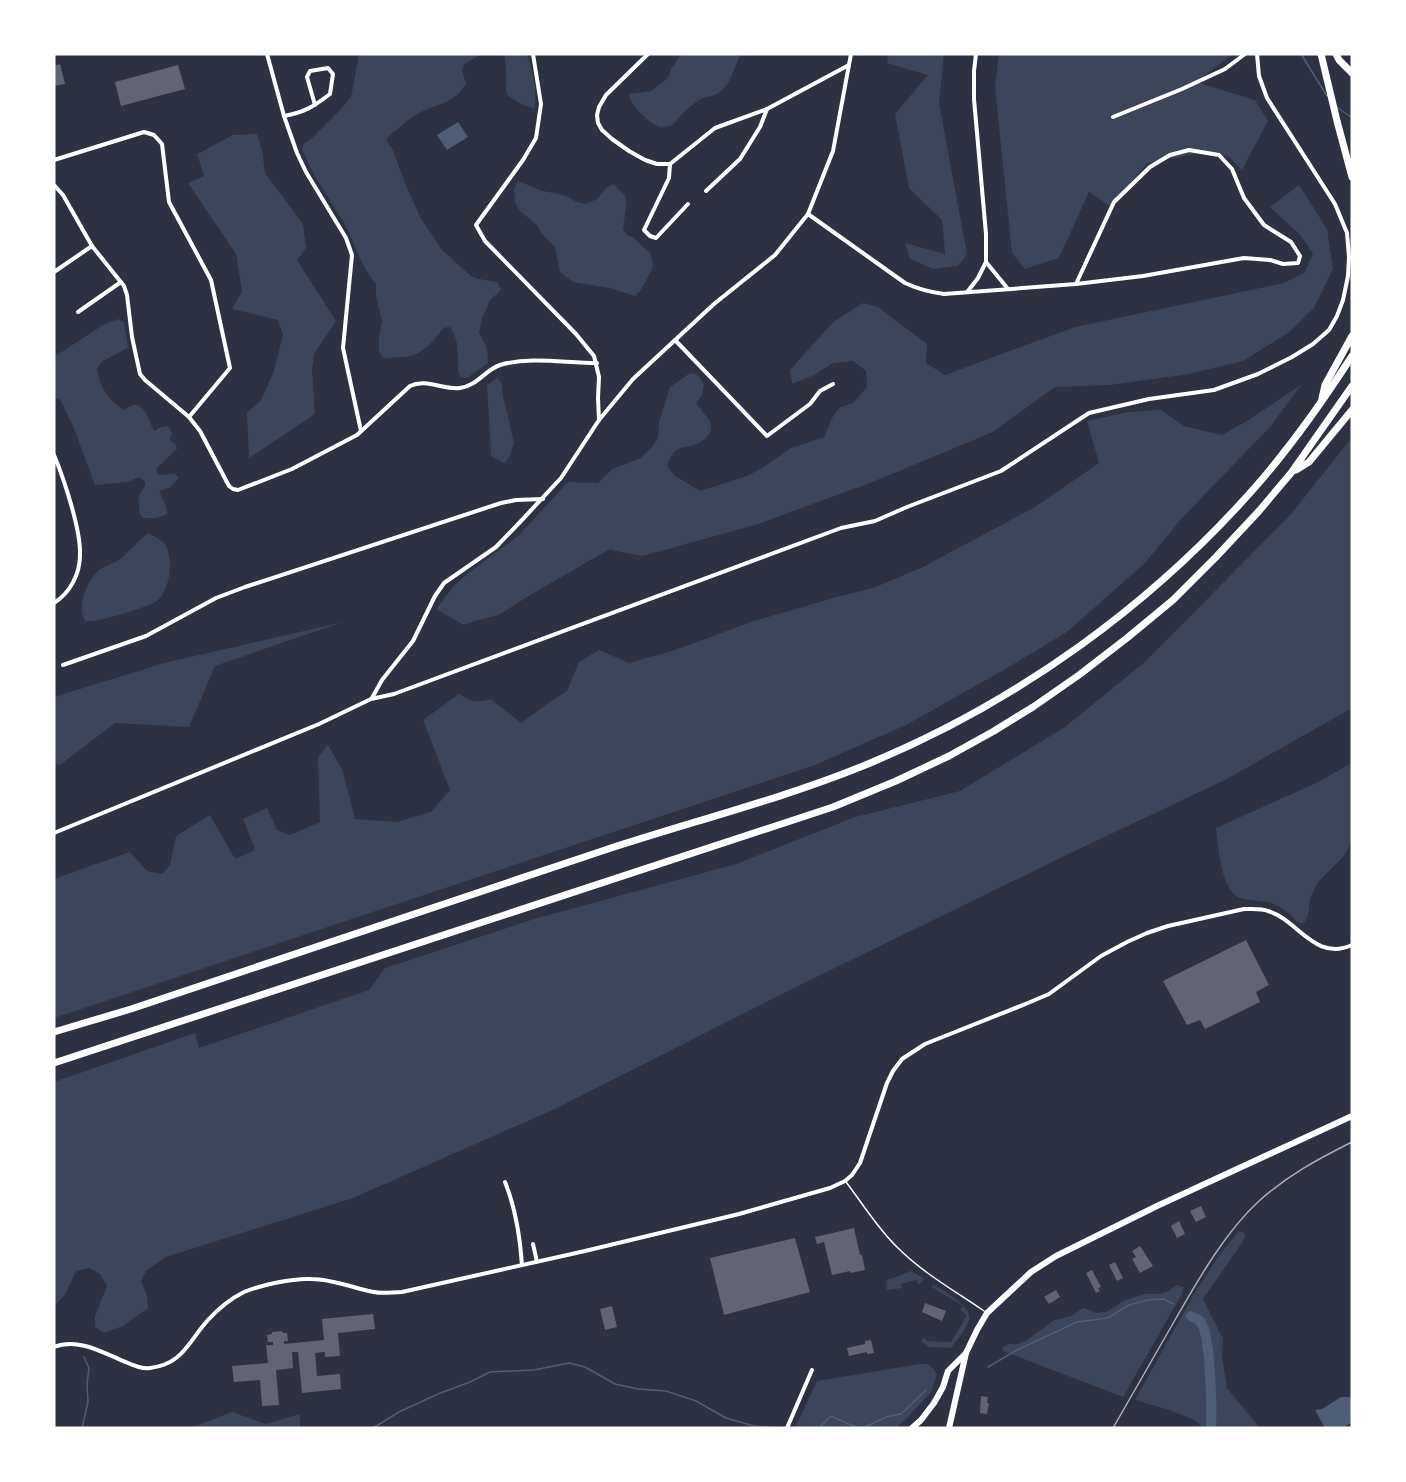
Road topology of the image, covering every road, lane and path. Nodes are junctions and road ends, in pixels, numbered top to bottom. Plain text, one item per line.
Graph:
1 (267, 54) edge
2 (533, 54) edge
3 (648, 54) edge
4 (851, 54) edge
5 (976, 54) edge
6 (1245, 54) edge
7 (1257, 54) edge
8 (1321, 54) edge
9 (1336, 54) edge
10 (849, 64) junction
11 (1352, 73) edge
12 (315, 105) junction
13 (767, 109) junction
14 (284, 116) junction
15 (1113, 117) dead end
16 (54, 160) edge
17 (670, 164) junction
18 (1352, 177) edge
19 (54, 185) edge
20 (706, 191) dead end
21 (688, 204) dead end
22 (808, 214) junction
23 (92, 246) junction
24 (986, 262) junction
25 (54, 272) edge
26 (121, 282) junction
27 (1076, 284) junction
28 (1008, 290) junction
29 (968, 292) junction
30 (78, 312) dead end
31 (1352, 336) edge
32 (675, 340) junction
33 (1352, 356) edge
34 (597, 363) junction
35 (833, 384) dead end
36 (1352, 386) edge
37 (1321, 403) junction
38 (1352, 410) edge
39 (189, 417) junction
40 (600, 420) junction
41 (361, 431) junction
42 (54, 455) edge
43 (1291, 473) junction
44 (543, 499) junction
45 (54, 603) edge
46 (63, 665) dead end
47 (371, 699) junction
48 (54, 833) edge
49 (1352, 945) edge
50 (54, 1032) edge
51 (54, 1063) edge
52 (1352, 1116) edge
53 (845, 1180) junction
54 (506, 1182) dead end
55 (533, 1244) dead end
56 (537, 1262) junction
57 (522, 1265) junction
58 (987, 1313) junction
59 (54, 1347) edge
60 (966, 1353) junction
61 (812, 1370) dead end
62 (787, 1428) edge
63 (912, 1428) edge
64 (950, 1428) edge

1 - 14 street
2 - 34 street
3 - 17 street
4 - 10 street
5 - 24 street
6 - 15 street
7 - 47 street
8 - 18 highway
9 - 11 highway
10 - 13 street
10 - 22 street
12 - 12 street
12 - 14 street
13 - 17 street
13 - 20 street
14 - 41 street
16 - 39 street
17 - 21 street
19 - 23 street
22 - 29 street
22 - 32 street
23 - 25 street
23 - 26 street
24 - 28 street
24 - 29 street
26 - 30 street
26 - 39 street
27 - 27 street
27 - 28 street
28 - 29 street
31 - 37 highway
32 - 35 street
32 - 40 street
33 - 37 highway
34 - 40 street
34 - 41 street
36 - 43 highway
37 - 50 highway
38 - 43 highway
39 - 41 street
40 - 44 street
42 - 45 street
43 - 51 highway
44 - 46 street
44 - 47 street
47 - 48 street
49 - 53 street
52 - 58 main road
53 - 56 street
53 - 58 lane
54 - 57 street
55 - 56 street
56 - 57 street
57 - 59 street
58 - 60 main road
60 - 63 main road
60 - 64 main road
61 - 62 street

